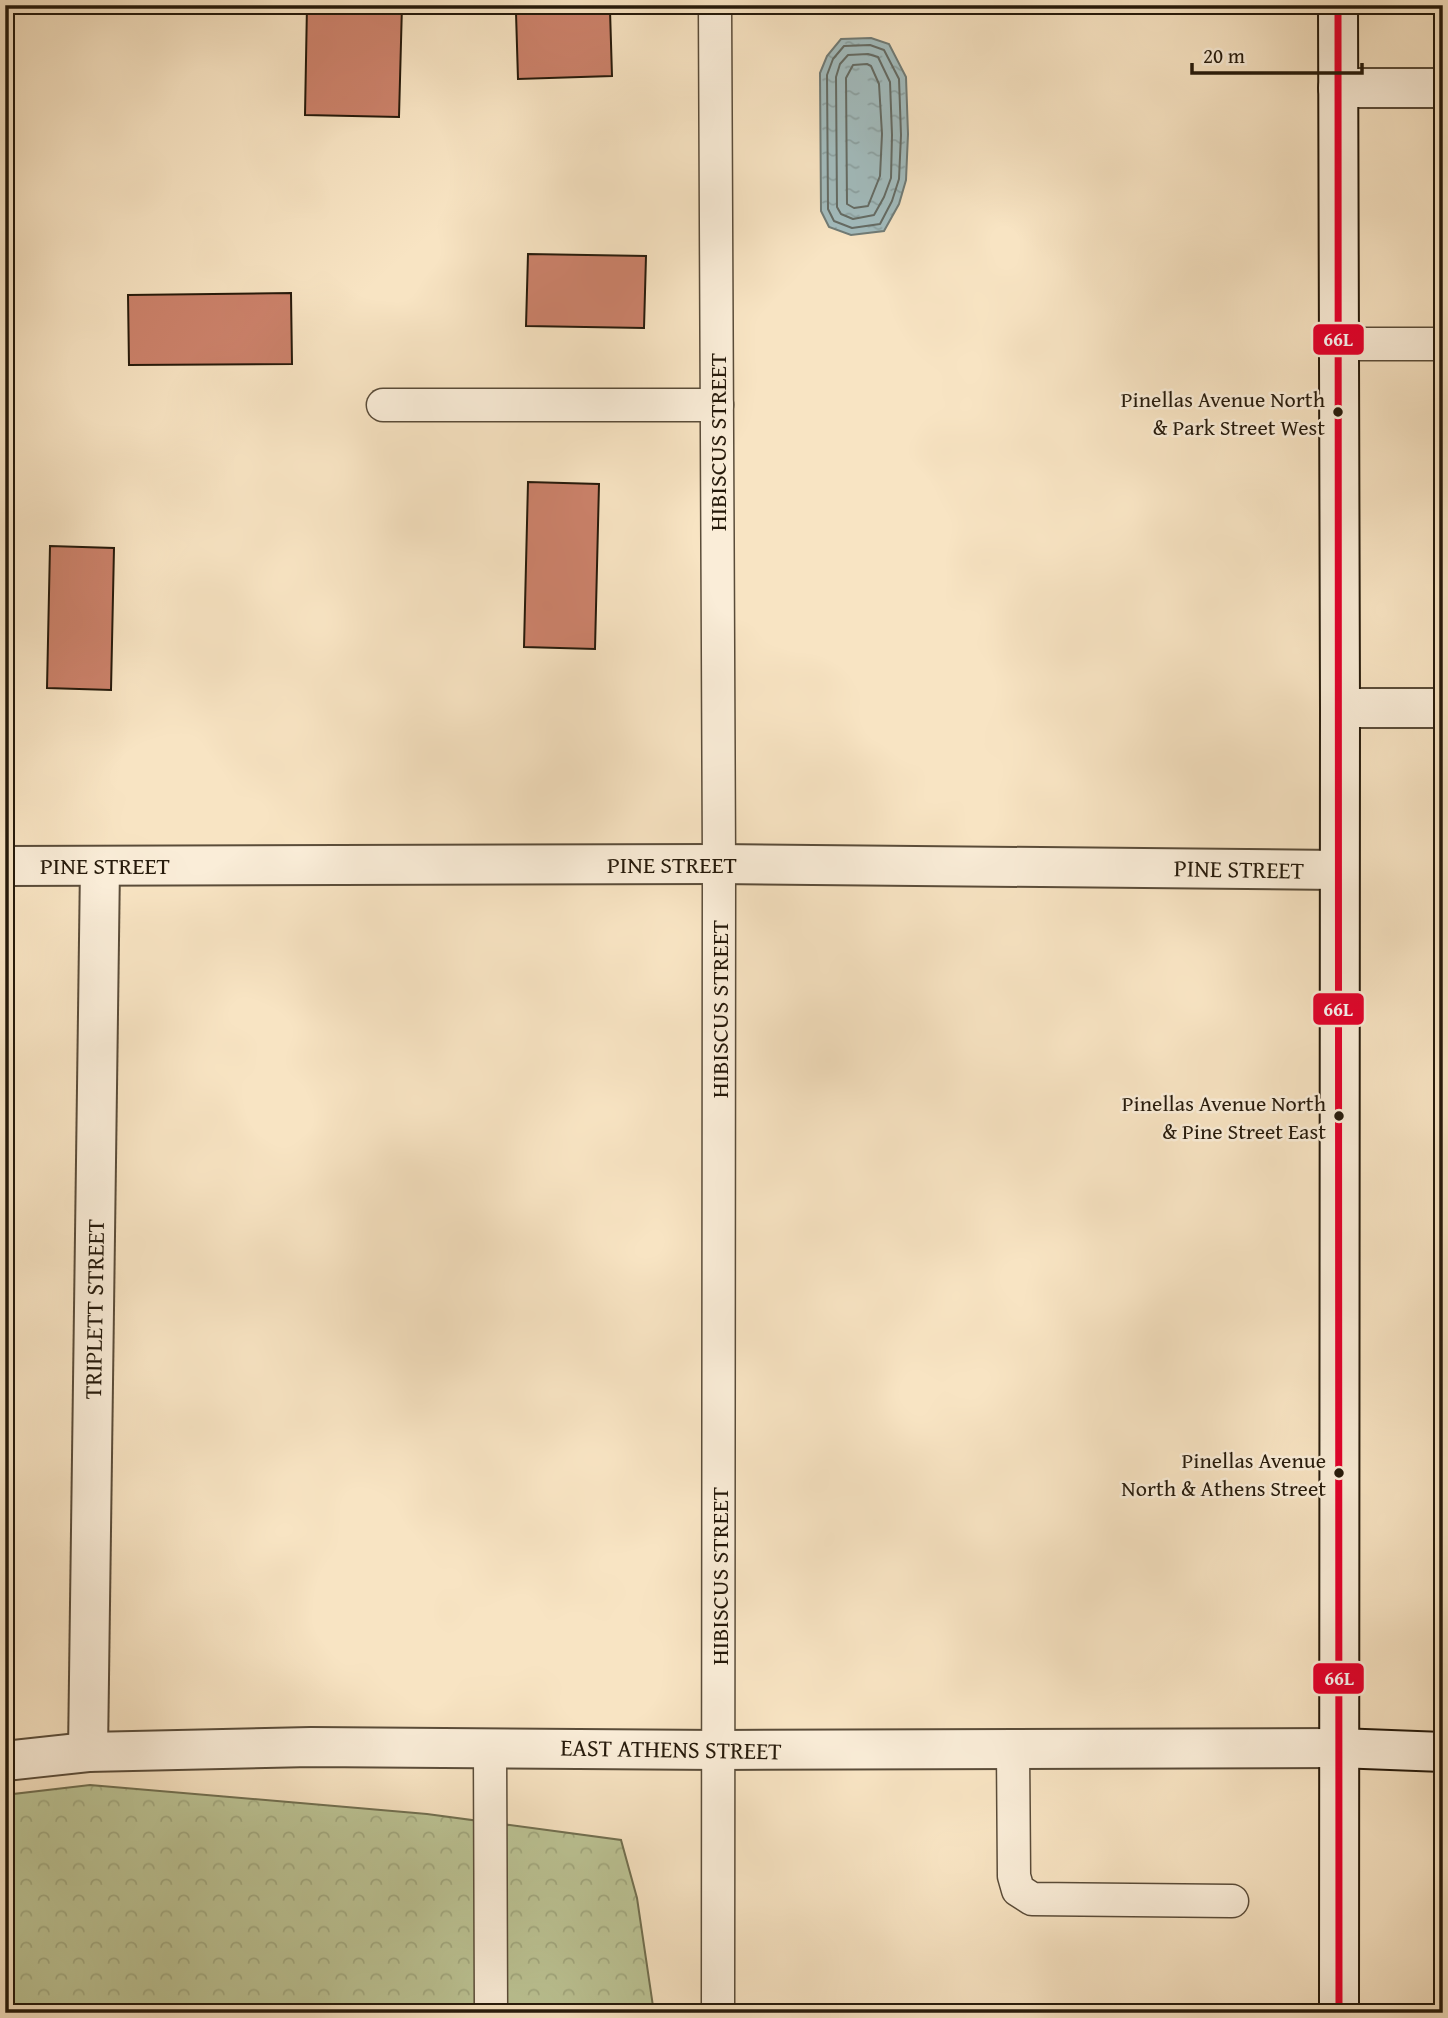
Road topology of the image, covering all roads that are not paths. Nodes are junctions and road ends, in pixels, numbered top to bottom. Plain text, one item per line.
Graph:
1 (715, 5) edge
2 (1338, 5) edge
3 (1338, 88) junction
4 (1443, 88) edge
5 (1339, 344) junction
6 (1443, 344) edge
7 (383, 405) dead end
8 (717, 405) junction
9 (1340, 708) junction
10 (1443, 708) edge
11 (719, 864) junction
12 (5, 866) edge
13 (100, 866) junction
14 (1339, 870) junction
15 (490, 1746) junction
16 (1338, 1748) junction
17 (1013, 1749) junction
18 (719, 1750) junction
19 (88, 1752) junction
20 (1443, 1752) edge
21 (5, 1761) edge
22 (1233, 1901) dead end
23 (491, 2013) edge
24 (718, 2013) edge
25 (1339, 2013) edge

1 - 8 lane, HIBISCUS STREET
2 - 3 street
3 - 4 street
3 - 5 street
5 - 6 lane
5 - 9 street
7 - 8 lane
8 - 11 lane, HIBISCUS STREET
9 - 10 street
9 - 14 street
11 - 13 street, PINE STREET
11 - 14 street, PINE STREET
11 - 18 lane, HIBISCUS STREET
12 - 13 street, PINE STREET
13 - 19 street, TRIPLETT STREET
14 - 16 street
15 - 18 street, EAST ATHENS STREET
15 - 19 street, EAST ATHENS STREET
15 - 23 lane
16 - 17 street, EAST ATHENS STREET
16 - 20 street, EAST ATHENS STREET
16 - 25 street
17 - 18 street, EAST ATHENS STREET
17 - 22 lane
18 - 24 lane, HIBISCUS STREET
19 - 21 street, EAST ATHENS STREET

